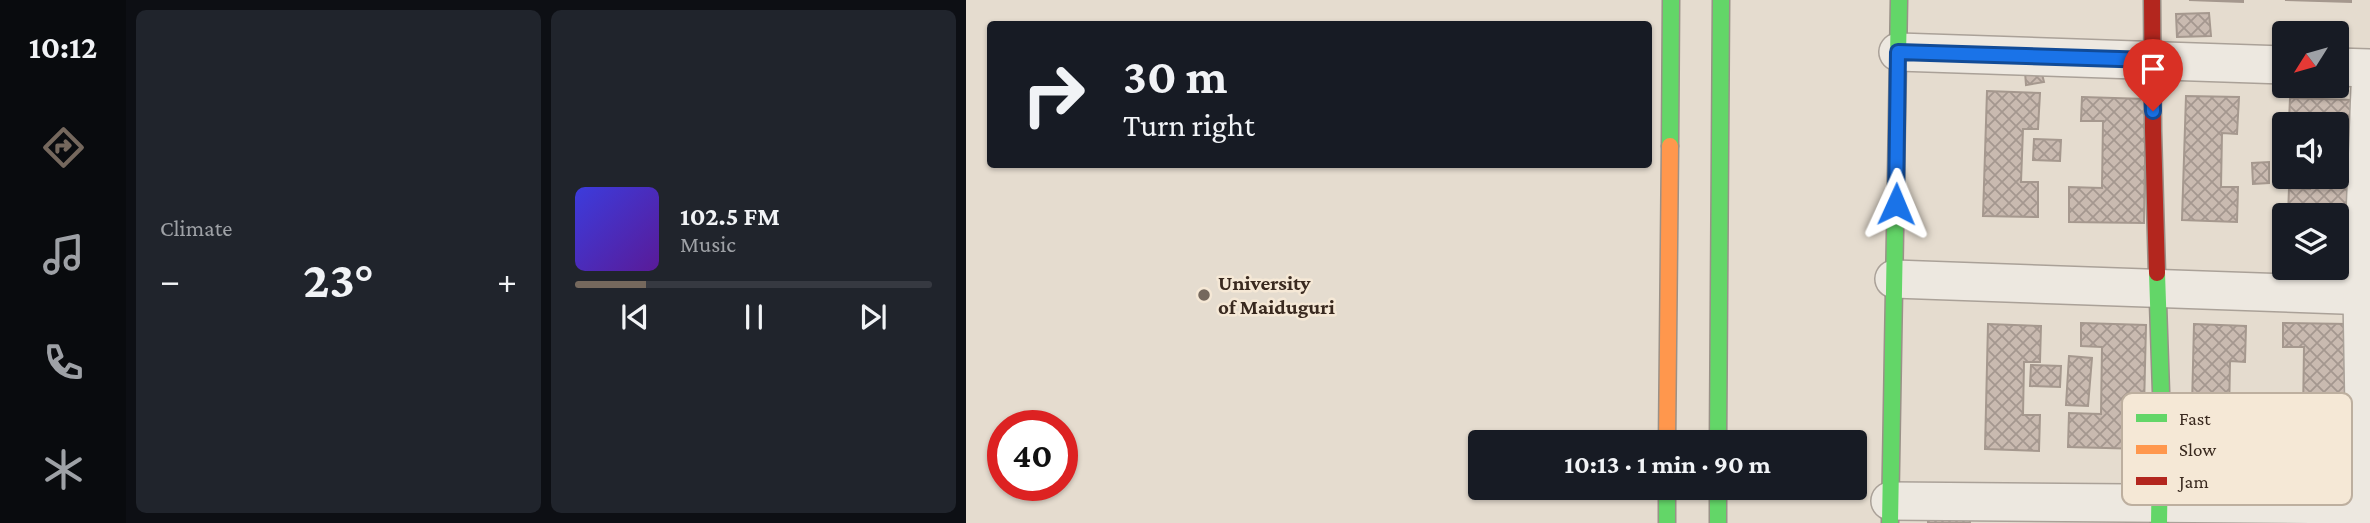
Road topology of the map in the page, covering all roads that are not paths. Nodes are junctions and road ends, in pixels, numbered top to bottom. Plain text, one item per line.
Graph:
1 (1671, 0) edge
2 (1721, 0) edge
3 (1899, 0) edge
4 (2152, 0) edge
5 (1898, 52) junction
6 (2151, 60) junction
7 (2272, 65) edge
8 (2349, 67) edge
9 (2370, 68) edge
10 (2370, 89) edge
11 (1894, 279) junction
12 (2159, 289) junction
13 (2366, 296) edge
14 (2159, 393) edge
15 (1667, 430) edge
16 (1718, 430) edge
17 (1667, 500) edge
18 (1718, 500) edge
19 (2367, 511) edge
20 (1890, 512) edge
21 (2160, 513) edge
22 (1667, 523) edge
23 (1718, 523) edge

1 - 15 main road
2 - 16 main road
3 - 5 main road
4 - 6 main road
5 - 6 street
5 - 11 main road
6 - 7 street
6 - 12 main road
8 - 9 street
10 - 13 street
11 - 12 street
11 - 20 main road
12 - 13 street
12 - 14 main road
13 - 19 street
17 - 22 main road
18 - 23 main road
19 - 21 street
20 - 21 street

